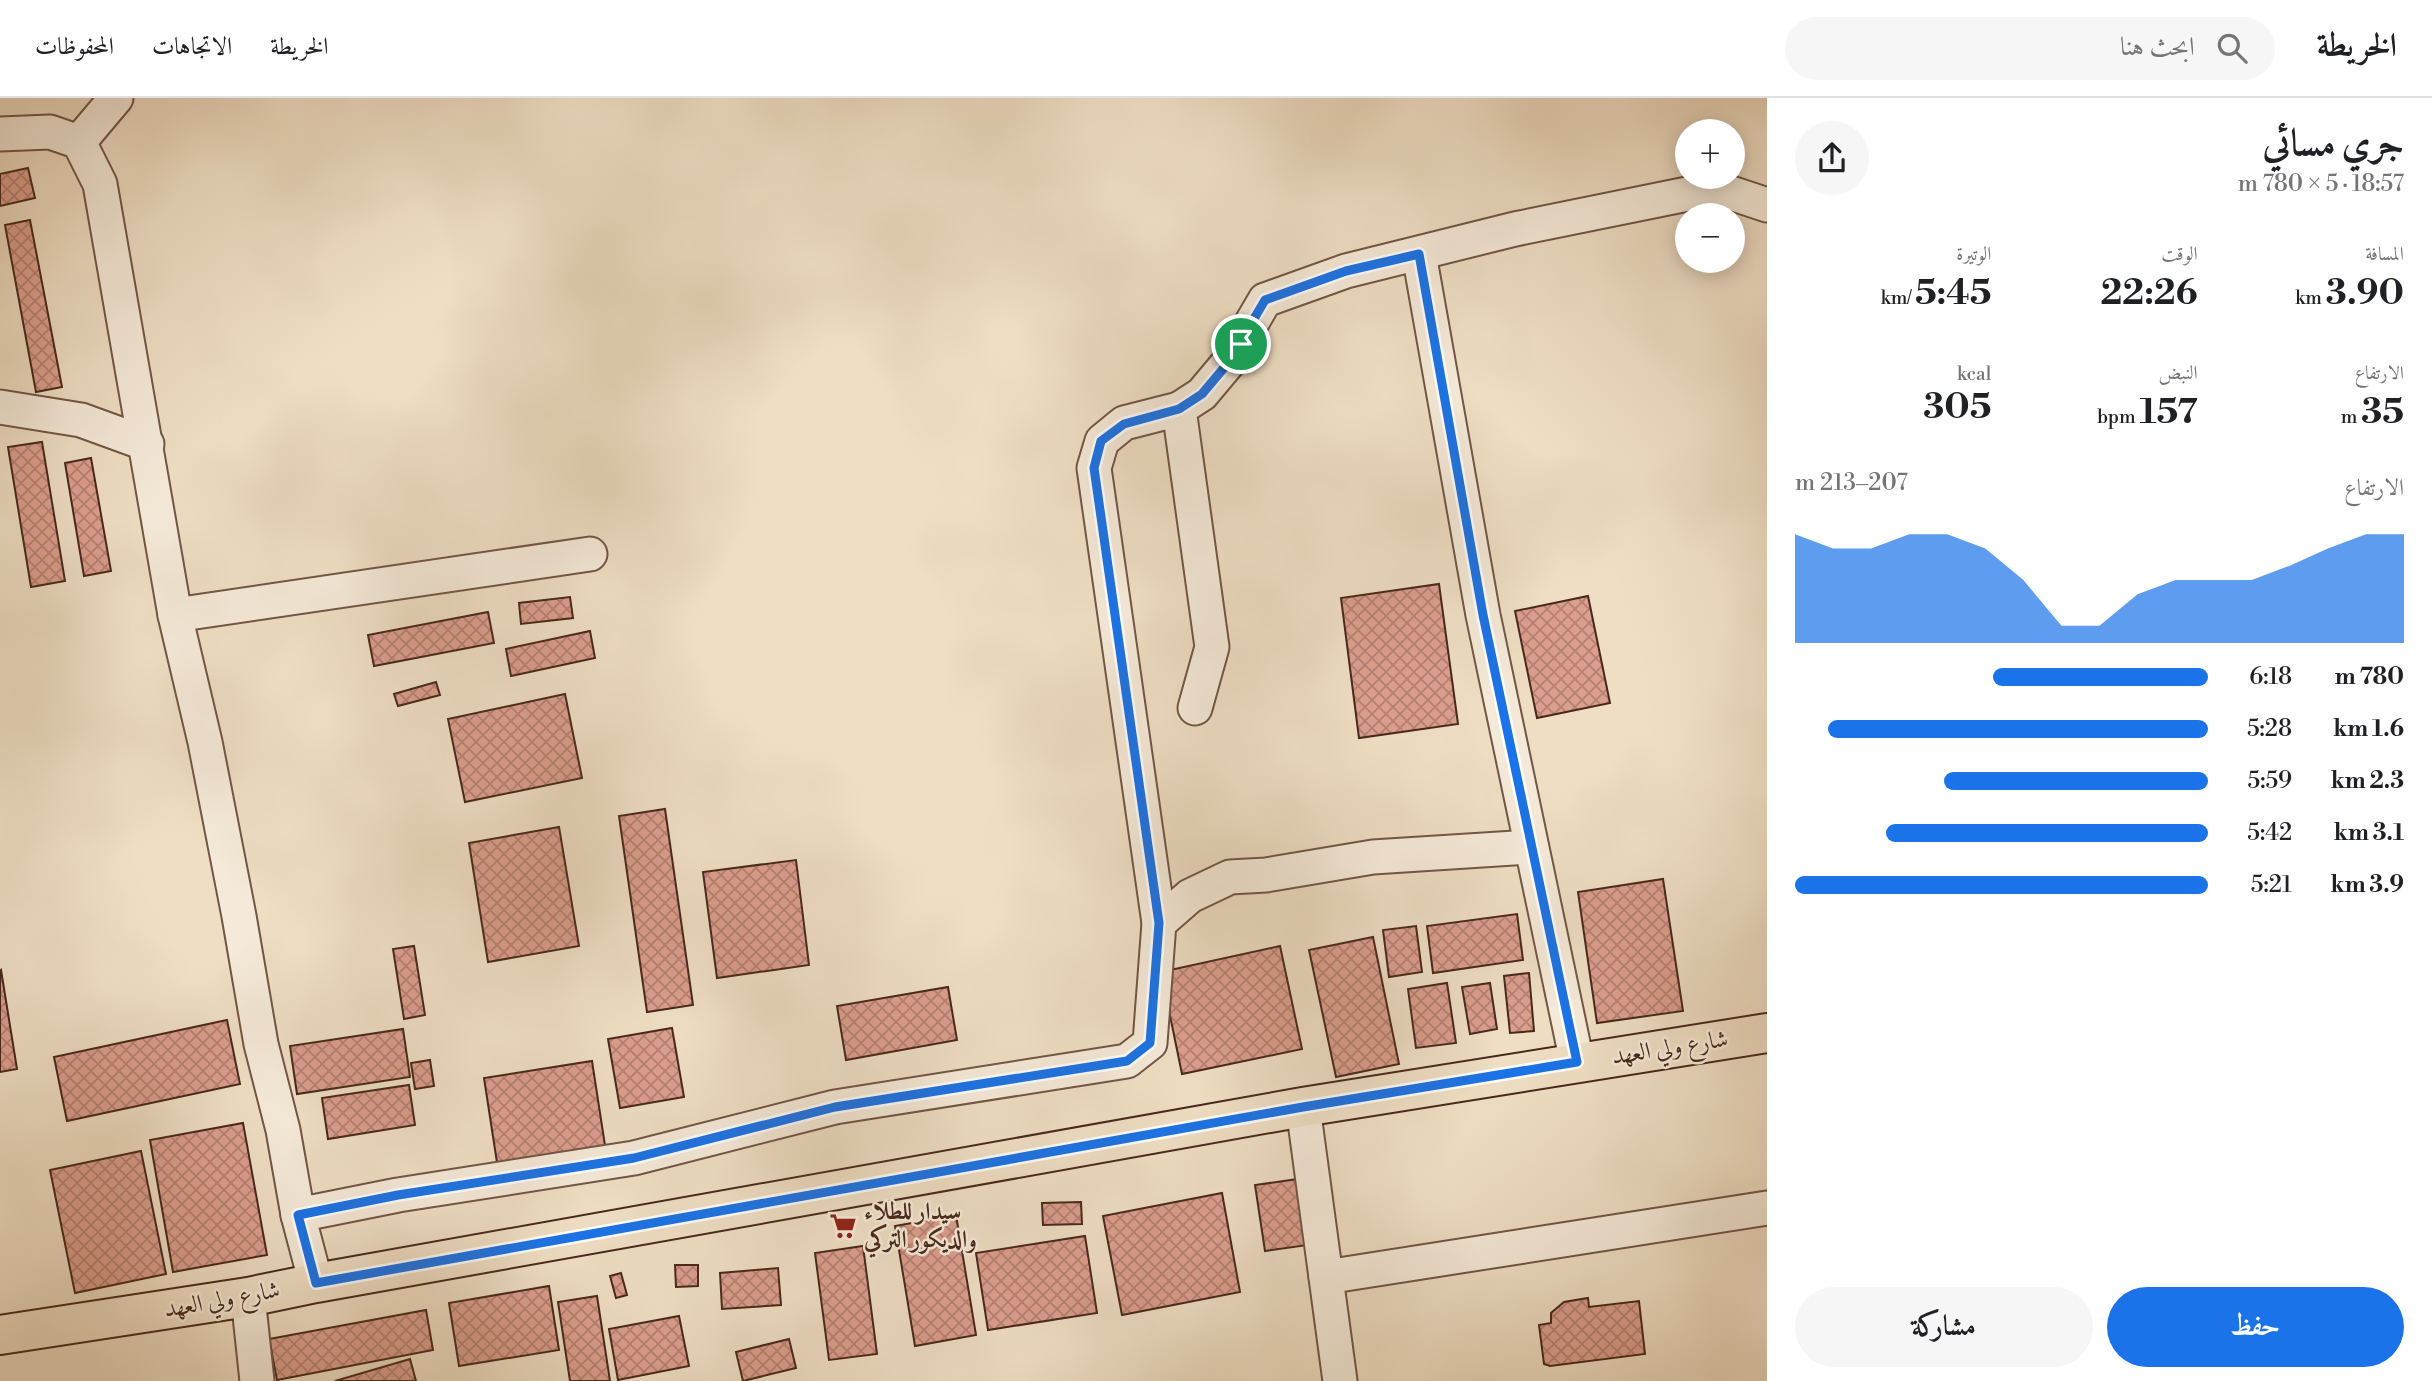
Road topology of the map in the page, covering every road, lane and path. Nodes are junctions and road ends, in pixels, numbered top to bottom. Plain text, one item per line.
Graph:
1 (116, 98) edge
2 (0, 134) edge
3 (79, 142) junction
4 (1767, 205) edge
5 (1419, 254) junction
6 (0, 407) edge
7 (1179, 409) junction
8 (147, 444) junction
9 (590, 554) dead end
10 (175, 615) junction
11 (1195, 708) dead end
12 (1531, 847) junction
13 (1159, 923) junction
14 (1767, 1033) edge
15 (1577, 1062) junction
16 (1303, 1107) junction
17 (1767, 1208) edge
18 (298, 1215) junction
19 (1326, 1277) junction
20 (316, 1283) junction
21 (248, 1297) junction
22 (0, 1335) edge
23 (257, 1381) edge
24 (1340, 1381) edge

1 - 3 street
2 - 3 street
3 - 8 street
4 - 5 street
5 - 7 street
5 - 12 street
6 - 8 street
7 - 11 street
7 - 13 street
8 - 10 street
9 - 10 street
10 - 18 street
12 - 13 street
12 - 15 street
13 - 18 street
14 - 15 main road, شارع ولي العهد
15 - 16 main road, شارع ولي العهد
16 - 19 street
16 - 20 main road, شارع ولي العهد
17 - 19 street
18 - 20 street
19 - 24 street
20 - 21 main road, شارع ولي العهد
21 - 22 main road, شارع ولي العهد
21 - 23 street

